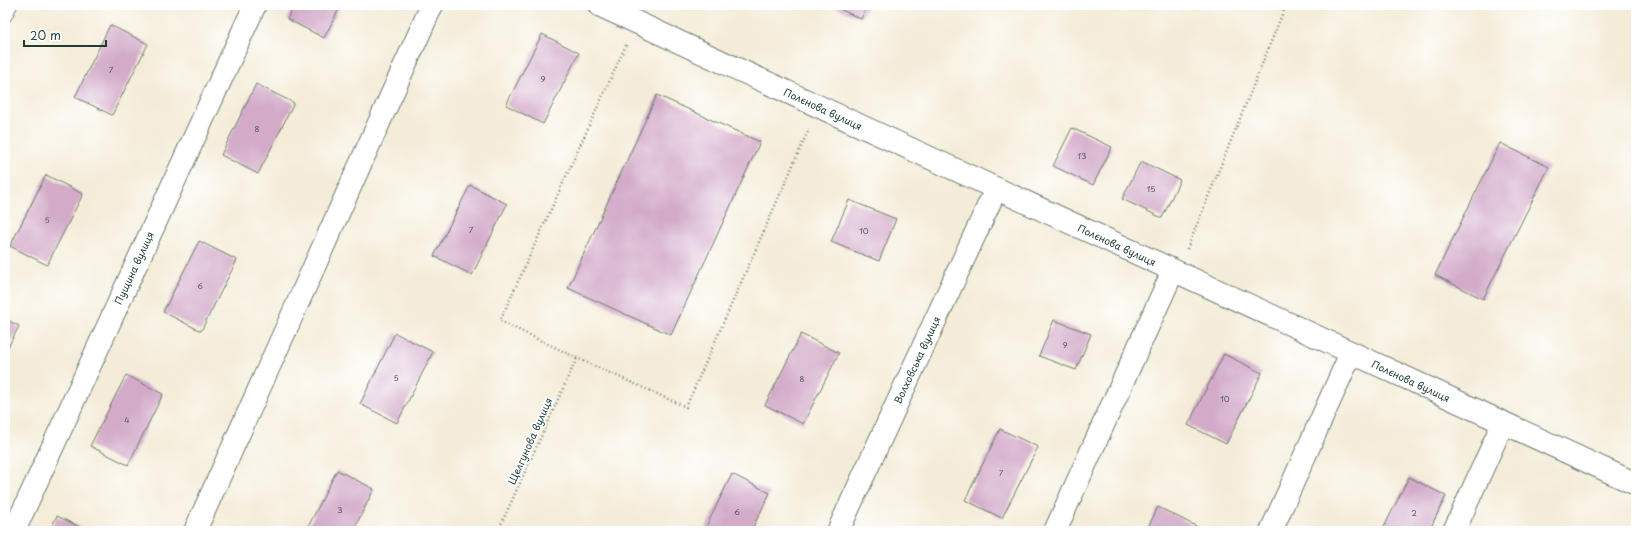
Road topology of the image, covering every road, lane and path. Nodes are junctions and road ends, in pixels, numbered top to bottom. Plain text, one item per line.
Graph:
1 (10, 5) edge
2 (255, 5) edge
3 (432, 5) edge
4 (598, 5) edge
5 (1286, 5) edge
6 (5, 15) edge
7 (636, 22) junction
8 (819, 107) junction
9 (996, 189) junction
10 (1175, 272) junction
11 (1351, 353) junction
12 (577, 358) junction
13 (1503, 423) junction
14 (1636, 484) edge
15 (14, 531) edge
16 (195, 531) edge
17 (498, 531) edge
18 (838, 531) edge
19 (1055, 531) edge
20 (1270, 531) edge
21 (1454, 531) edge

1 - 6 lane
2 - 15 street, Пущина вулиця
3 - 16 street
4 - 7 street, Полєнова вулиця
5 - 10 path
7 - 8 street, Полєнова вулиця
7 - 12 path
8 - 9 street, Полєнова вулиця
8 - 12 path
9 - 10 street, Полєнова вулиця
9 - 18 street, Волховська вулиця
10 - 11 street, Полєнова вулиця
10 - 19 street
11 - 13 street, Полєнова вулиця
11 - 20 street
12 - 17 path, Щелгунова вулиця
13 - 14 street, Полєнова вулиця
13 - 21 street

